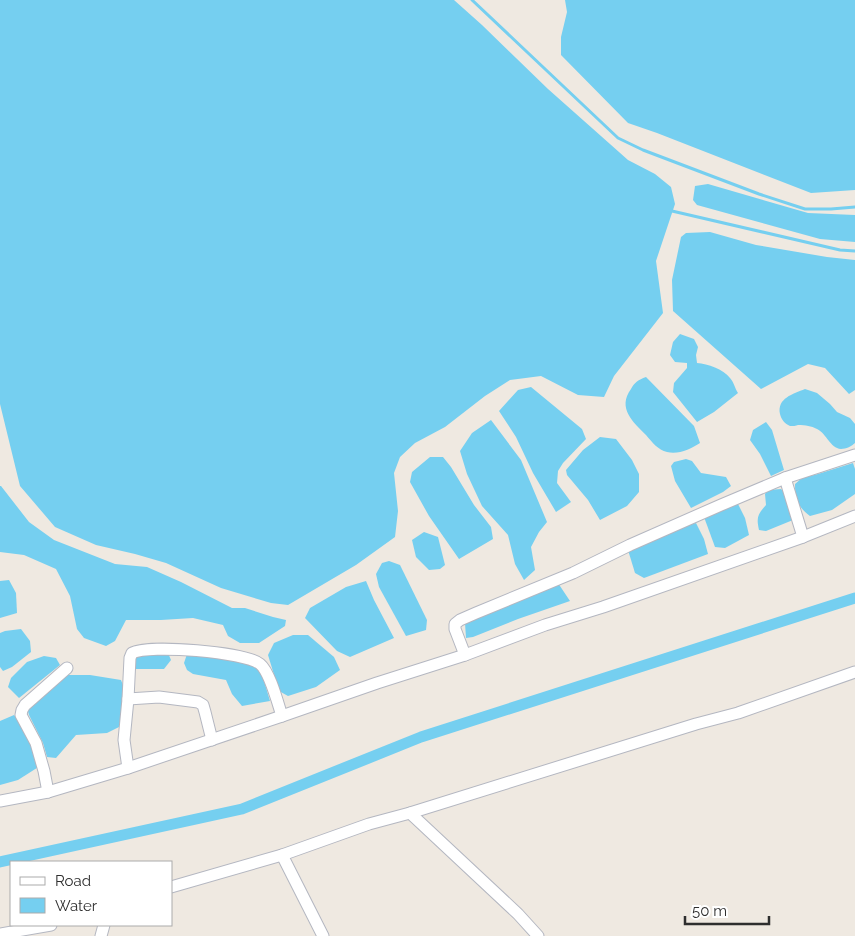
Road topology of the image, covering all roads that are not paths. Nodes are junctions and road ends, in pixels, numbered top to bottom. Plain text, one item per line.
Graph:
1 (855, 455) edge
2 (785, 478) junction
3 (855, 516) edge
4 (803, 537) junction
5 (465, 655) junction
6 (67, 668) dead end
7 (855, 672) edge
8 (128, 699) junction
9 (282, 716) junction
10 (212, 740) junction
11 (128, 768) junction
12 (48, 792) junction
13 (0, 801) edge
14 (410, 813) junction
15 (282, 855) junction
16 (172, 887) edge
17 (45, 926) edge
18 (0, 934) edge
19 (322, 936) edge
20 (538, 936) edge

1 - 2 street
2 - 4 street
2 - 5 street
3 - 4 street
4 - 5 street
5 - 9 street
6 - 12 street
7 - 14 street
8 - 9 street
8 - 10 street
8 - 11 street
9 - 10 street
10 - 11 street
11 - 12 street
12 - 13 street
14 - 15 street
14 - 20 street
15 - 16 street
15 - 19 street
17 - 18 street

